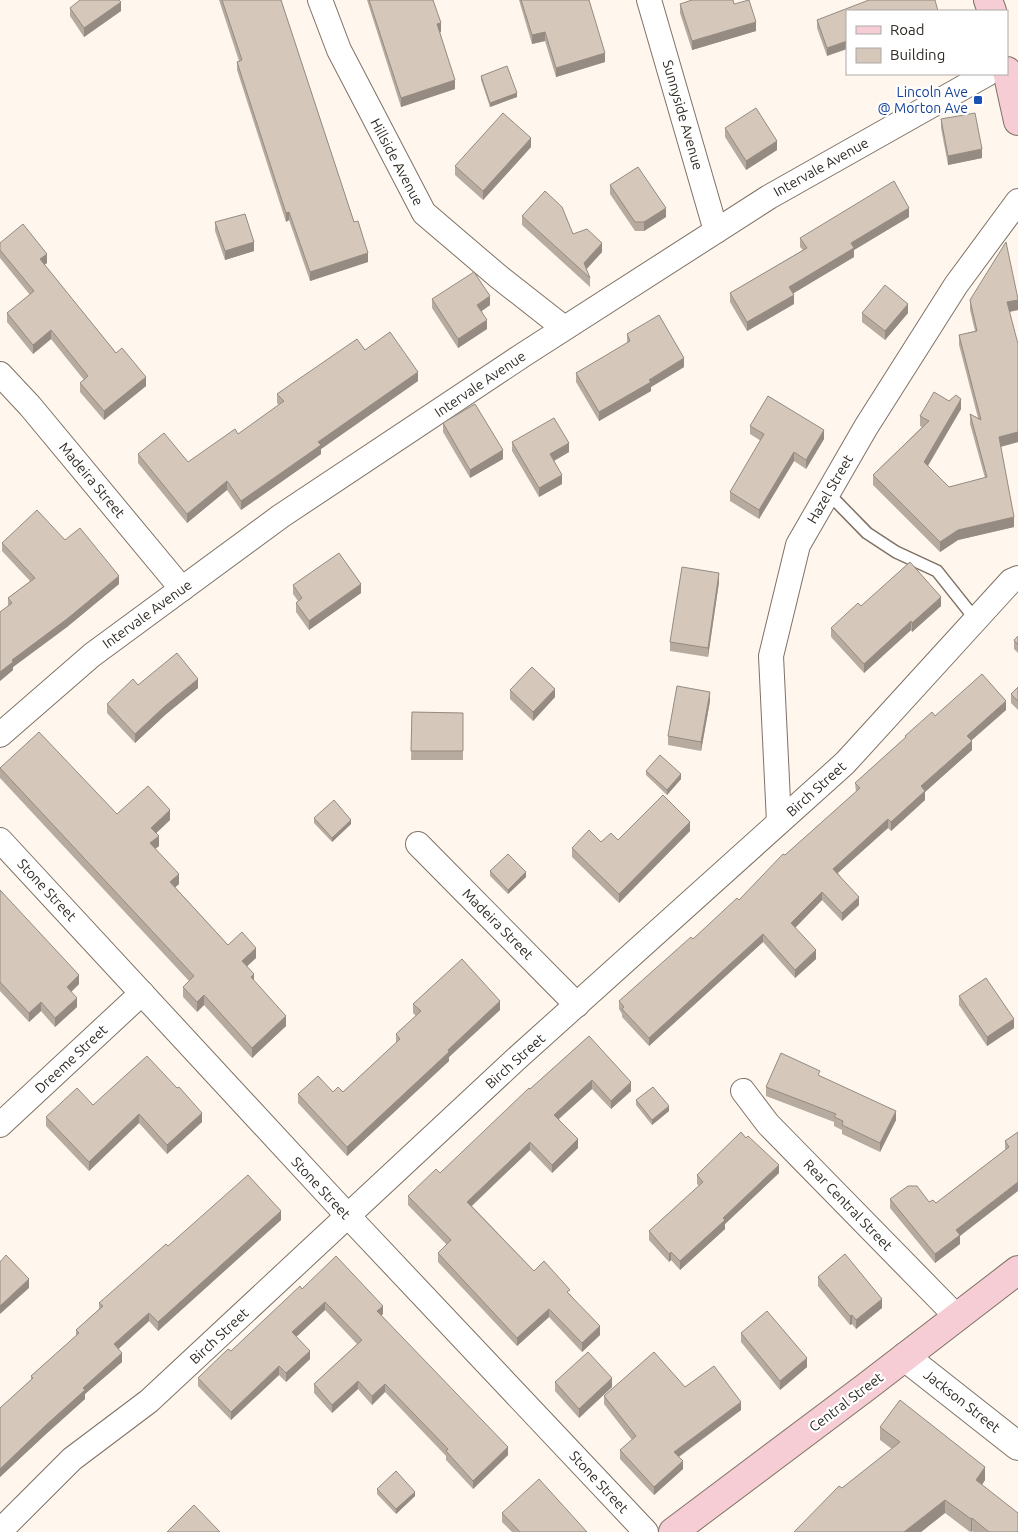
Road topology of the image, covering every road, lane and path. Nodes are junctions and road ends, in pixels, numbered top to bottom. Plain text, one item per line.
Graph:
1 (320, 0) edge
2 (649, 0) edge
3 (985, 75) edge
4 (1008, 75) edge
5 (1018, 121) edge
6 (1018, 201) edge
7 (716, 231) junction
8 (564, 328) junction
9 (0, 374) edge
10 (828, 493) junction
11 (1018, 578) edge
12 (182, 588) junction
13 (976, 620) junction
14 (0, 735) edge
15 (779, 822) junction
16 (0, 840) edge
17 (418, 844) dead end
18 (142, 993) junction
19 (577, 1005) junction
20 (743, 1091) dead end
21 (0, 1125) edge
22 (348, 1216) junction
23 (1018, 1270) edge
24 (957, 1317) junction
25 (905, 1357) junction
26 (1018, 1446) edge
27 (0, 1531) edge
28 (646, 1532) edge
29 (673, 1532) edge

1 - 8 street, Hillside Avenue
2 - 7 street, Sunnyside Avenue
3 - 7 street, Intervale Avenue
4 - 5 main road
6 - 10 street, Hazel Street
7 - 8 street, Intervale Avenue
8 - 12 street, Intervale Avenue
9 - 12 street, Madeira Street
10 - 13 lane
10 - 15 street, Hazel Street
11 - 13 street, Birch Street
12 - 14 street, Intervale Avenue
13 - 15 street, Birch Street
15 - 19 street, Birch Street
16 - 18 street, Stone Street
17 - 19 street, Madeira Street
18 - 21 street, Dreeme Street
18 - 22 street, Stone Street
19 - 22 street, Birch Street
20 - 24 street, Rear Central Street
22 - 27 street, Birch Street
22 - 28 street, Stone Street
23 - 24 main road, Central Street
24 - 25 main road, Central Street
25 - 26 street, Jackson Street
25 - 29 main road, Central Street

